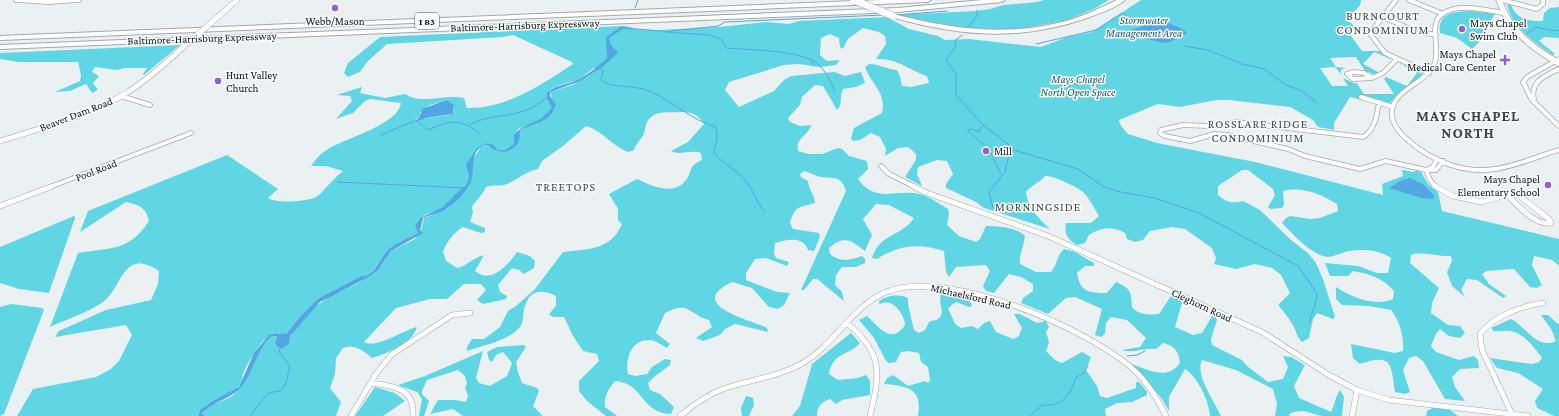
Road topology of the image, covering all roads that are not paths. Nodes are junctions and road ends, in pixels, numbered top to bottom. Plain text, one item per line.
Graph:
1 (16, 0) edge
2 (79, 0) edge
3 (237, 0) edge
4 (854, 0) edge
5 (928, 0) edge
6 (1002, 0) edge
7 (1122, 0) edge
8 (1396, 0) edge
9 (1409, 0) edge
10 (1499, 0) edge
11 (1502, 0) edge
12 (1543, 0) edge
13 (1503, 13) junction
14 (1443, 14) junction
15 (1383, 17) junction
16 (1436, 35) junction
17 (0, 38) edge
18 (0, 47) edge
19 (1397, 59) junction
20 (1558, 61) edge
21 (1559, 69) edge
22 (1429, 73) junction
23 (1373, 79) junction
24 (121, 96) junction
25 (1361, 97) dead end
26 (1534, 101) junction
27 (1379, 102) junction
28 (150, 105) dead end
29 (1393, 107) junction
30 (1559, 126) edge
31 (191, 133) dead end
32 (0, 141) edge
33 (1559, 150) edge
34 (1437, 159) junction
35 (1443, 161) junction
36 (881, 166) dead end
37 (1426, 170) junction
38 (1507, 195) junction
39 (0, 206) edge
40 (1543, 303) dead end
41 (470, 312) dead end
42 (848, 324) junction
43 (371, 383) junction
44 (1357, 390) junction
45 (1512, 414) junction
46 (351, 416) edge
47 (413, 416) edge
48 (680, 416) edge
49 (870, 416) edge
50 (1166, 416) edge
51 (1352, 416) edge
52 (1528, 416) edge

1 - 2 street
3 - 24 street, Beaver Dam Road, bridge
4 - 7 highway, bridge
5 - 17 highway, Baltimore-Harrisburg Expressway / I 83
6 - 18 highway, Baltimore-Harrisburg Expressway / I 83
8 - 15 street
9 - 14 street
10 - 13 main road
11 - 12 street
13 - 14 street
13 - 20 main road
14 - 16 street
15 - 16 street
15 - 19 street
16 - 22 street
19 - 22 street
19 - 23 street
20 - 26 street
21 - 26 street
22 - 29 street
23 - 23 street
24 - 28 street
24 - 32 street, Beaver Dam Road
25 - 27 street
26 - 30 street
27 - 29 street
27 - 37 street
29 - 34 street
31 - 39 street, Pool Road
33 - 35 street
34 - 35 street
34 - 37 street
35 - 37 street
36 - 44 street, Cleghorn Road
37 - 38 street
38 - 38 street
40 - 45 street
41 - 43 street
42 - 48 street, Michaelsford Road
42 - 49 street
42 - 50 street, Michaelsford Road
43 - 46 street
43 - 47 street
44 - 45 street, Cleghorn Road
44 - 51 street
45 - 52 street, Cleghorn Road

